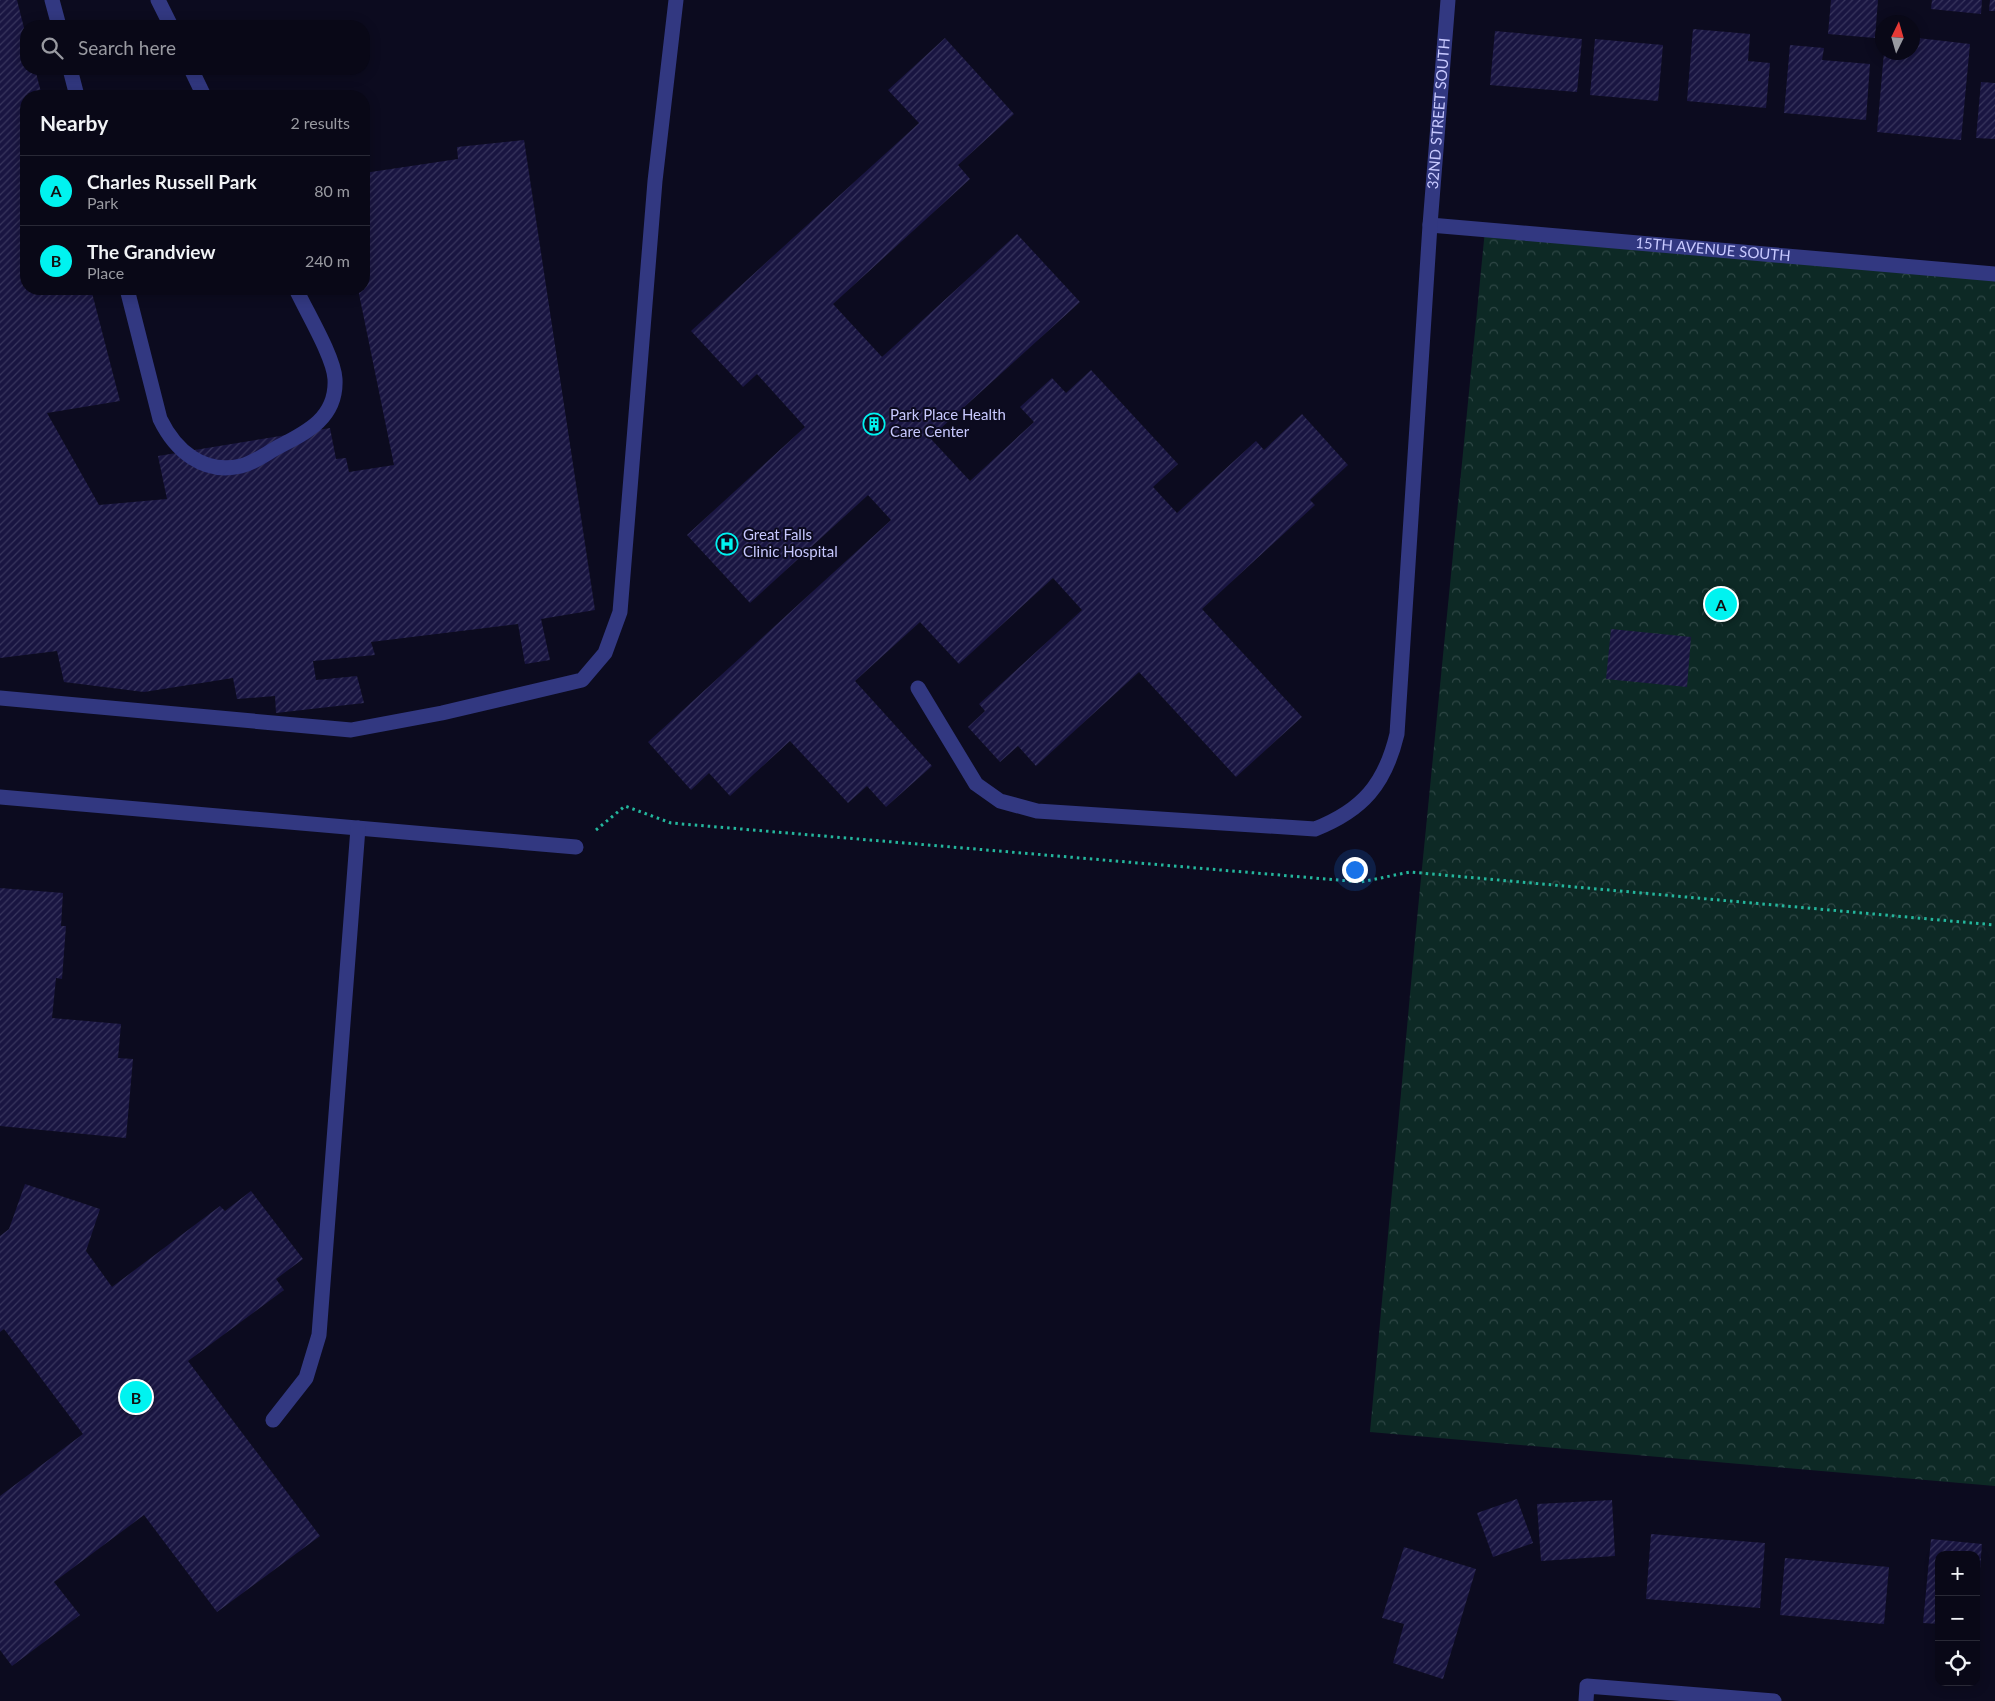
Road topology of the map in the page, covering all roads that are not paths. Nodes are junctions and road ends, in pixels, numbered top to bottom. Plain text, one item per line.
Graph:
1 (52, 0) edge
2 (158, 0) edge
3 (676, 0) edge
4 (1448, 0) edge
5 (57, 20) edge
6 (167, 20) edge
7 (72, 75) edge
8 (194, 75) edge
9 (75, 90) edge
10 (201, 90) edge
11 (1430, 225) junction
12 (1995, 274) edge
13 (128, 295) edge
14 (299, 295) edge
15 (918, 688) dead end
16 (0, 698) edge
17 (0, 797) edge
18 (358, 828) junction
19 (576, 847) road end
20 (273, 1420) dead end
21 (1586, 1701) edge
22 (1774, 1701) edge

1 - 5 street
2 - 6 street
3 - 16 street
4 - 11 street, 32ND STREET SOUTH
7 - 9 street
8 - 10 street
11 - 12 street, 15TH AVENUE SOUTH
11 - 15 street, 32ND STREET SOUTH
13 - 14 street
17 - 18 street
18 - 19 street
18 - 20 street
21 - 22 street

